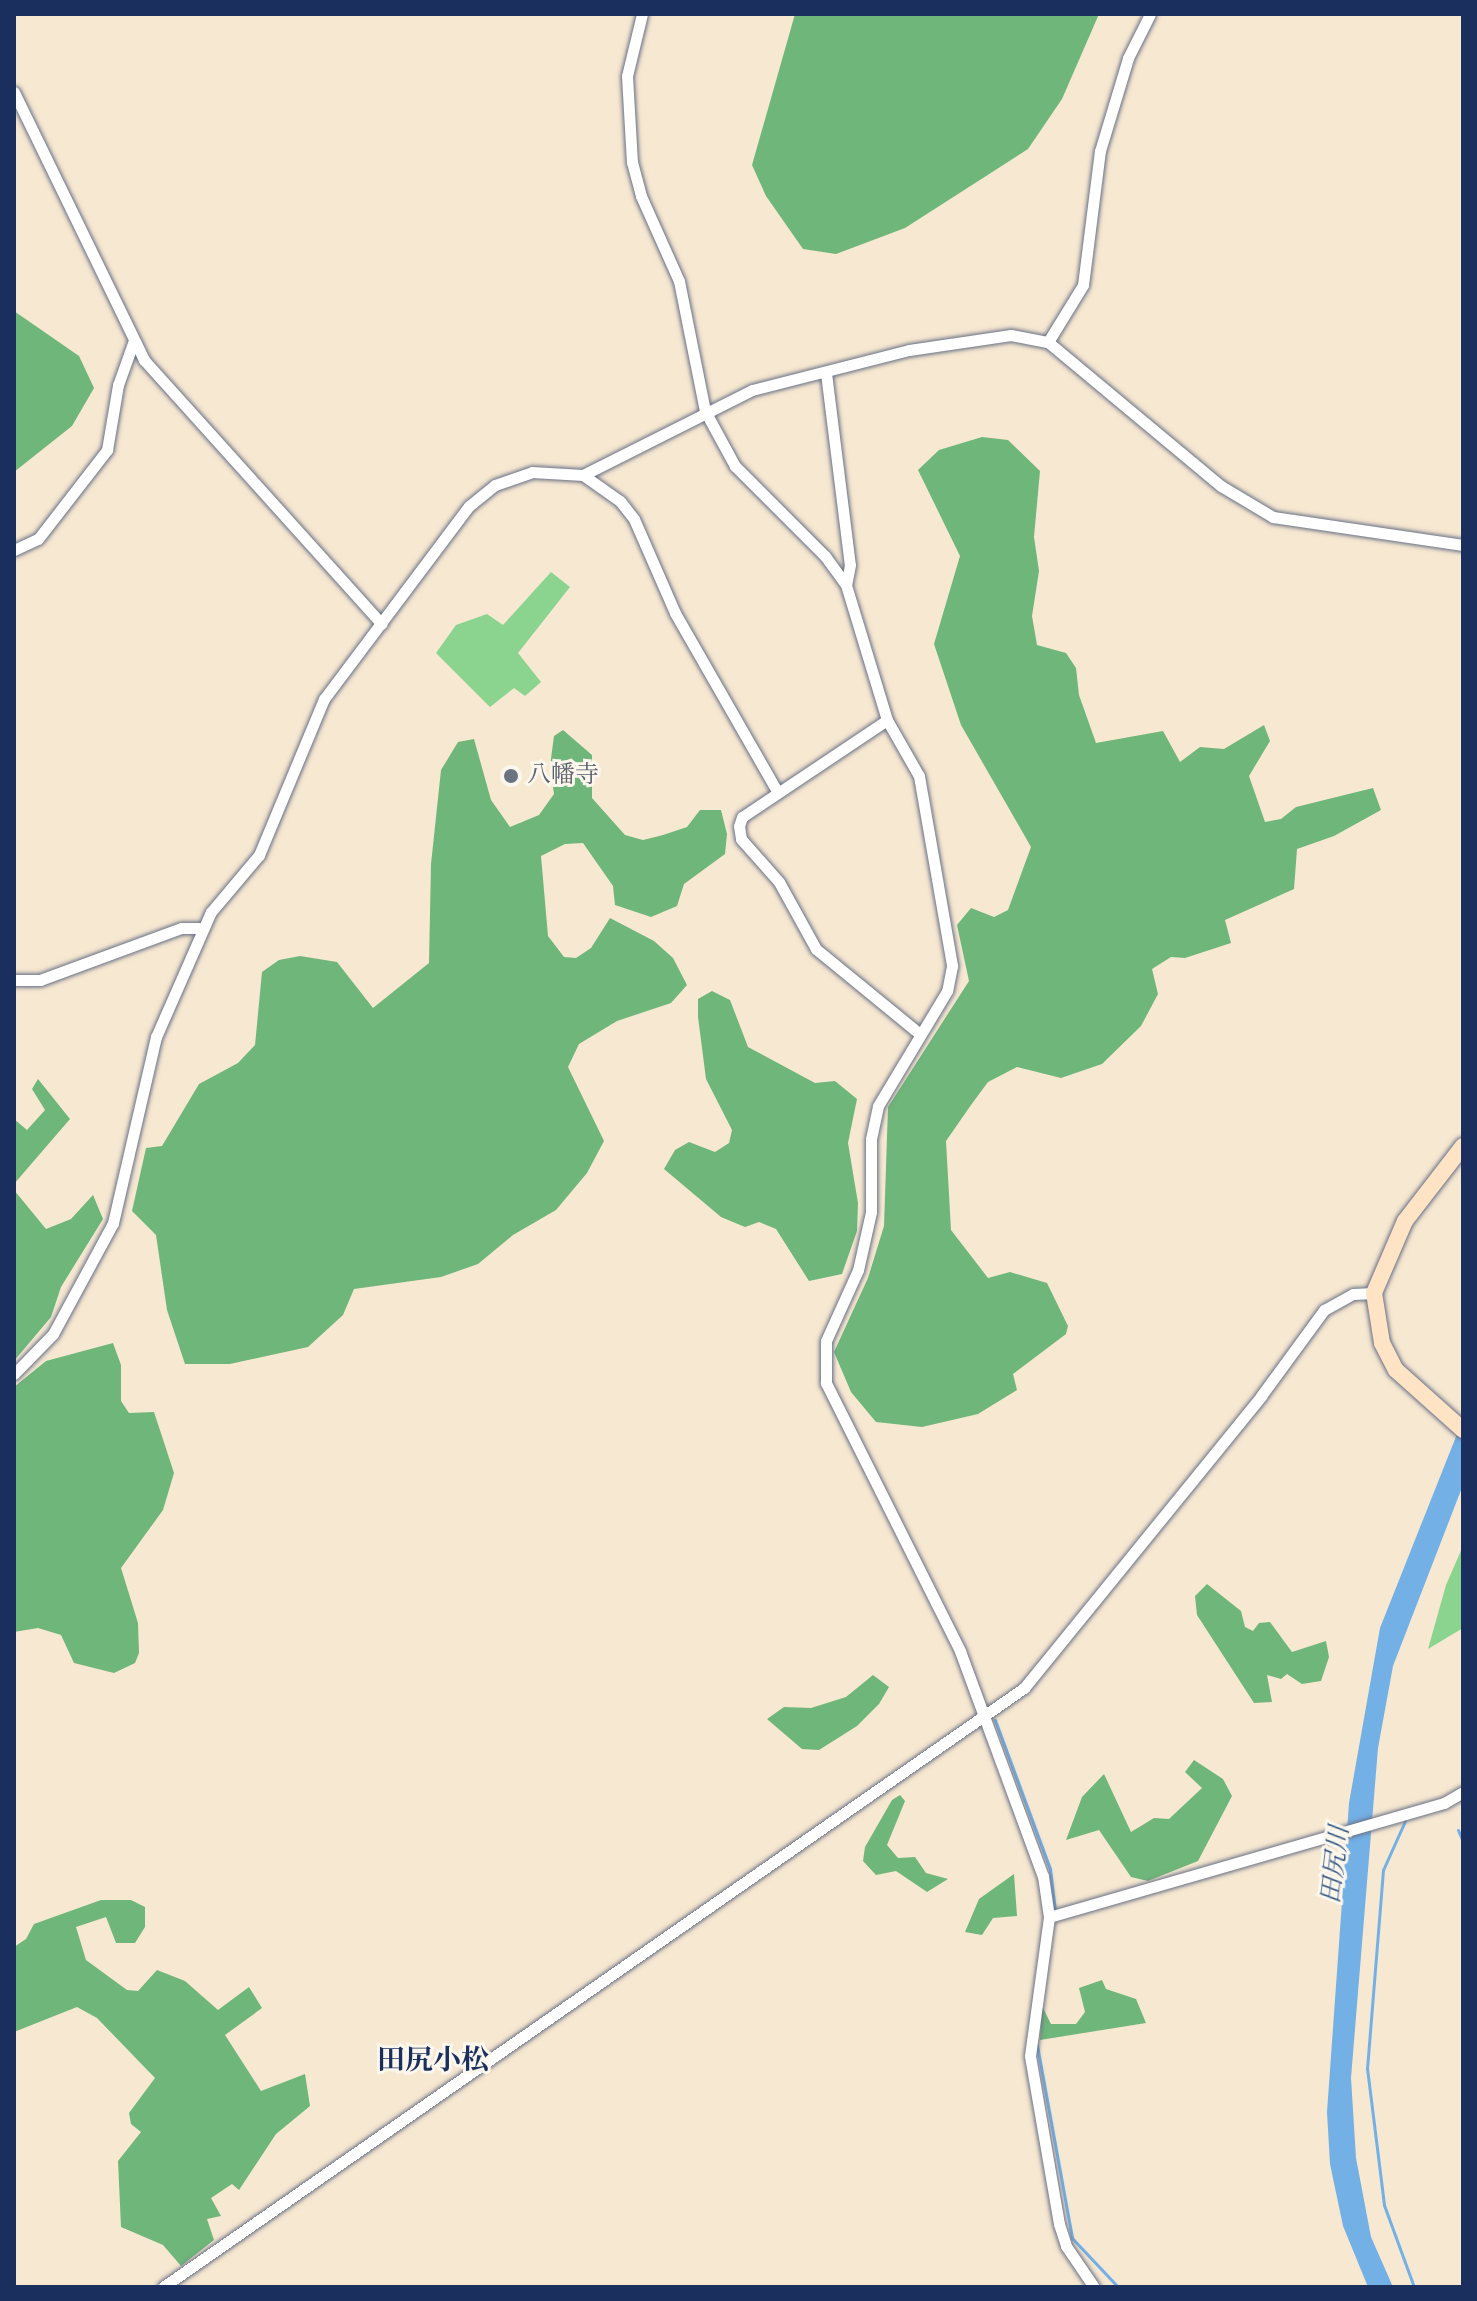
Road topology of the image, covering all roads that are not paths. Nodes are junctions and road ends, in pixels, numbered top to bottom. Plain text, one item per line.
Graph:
1 (642, 14) edge
2 (1150, 14) edge
3 (14, 92) edge
4 (1048, 342) junction
5 (133, 343) junction
6 (826, 373) junction
7 (705, 411) junction
8 (583, 475) junction
9 (1463, 545) edge
10 (14, 550) edge
11 (846, 585) junction
12 (382, 624) junction
13 (887, 720) junction
14 (778, 793) junction
15 (202, 928) junction
16 (14, 980) edge
17 (920, 1034) junction
18 (1463, 1146) edge
19 (1374, 1293) junction
20 (14, 1374) edge
21 (1460, 1428) edge
22 (983, 1717) junction
23 (1463, 1792) edge
24 (1053, 1915) junction
25 (163, 2287) edge
26 (1094, 2287) edge

1 - 7 street
2 - 4 street
3 - 5 street
4 - 6 street
4 - 9 street
5 - 10 street
5 - 12 street
6 - 7 street
6 - 11 street
7 - 8 street
7 - 11 street
8 - 12 street
8 - 14 street
11 - 13 street
12 - 15 street
13 - 14 street
13 - 17 street
14 - 17 street
15 - 16 street
15 - 20 street
17 - 22 street
18 - 19 street
19 - 21 street
19 - 22 street
22 - 24 street
22 - 25 street
23 - 24 street
24 - 26 street

